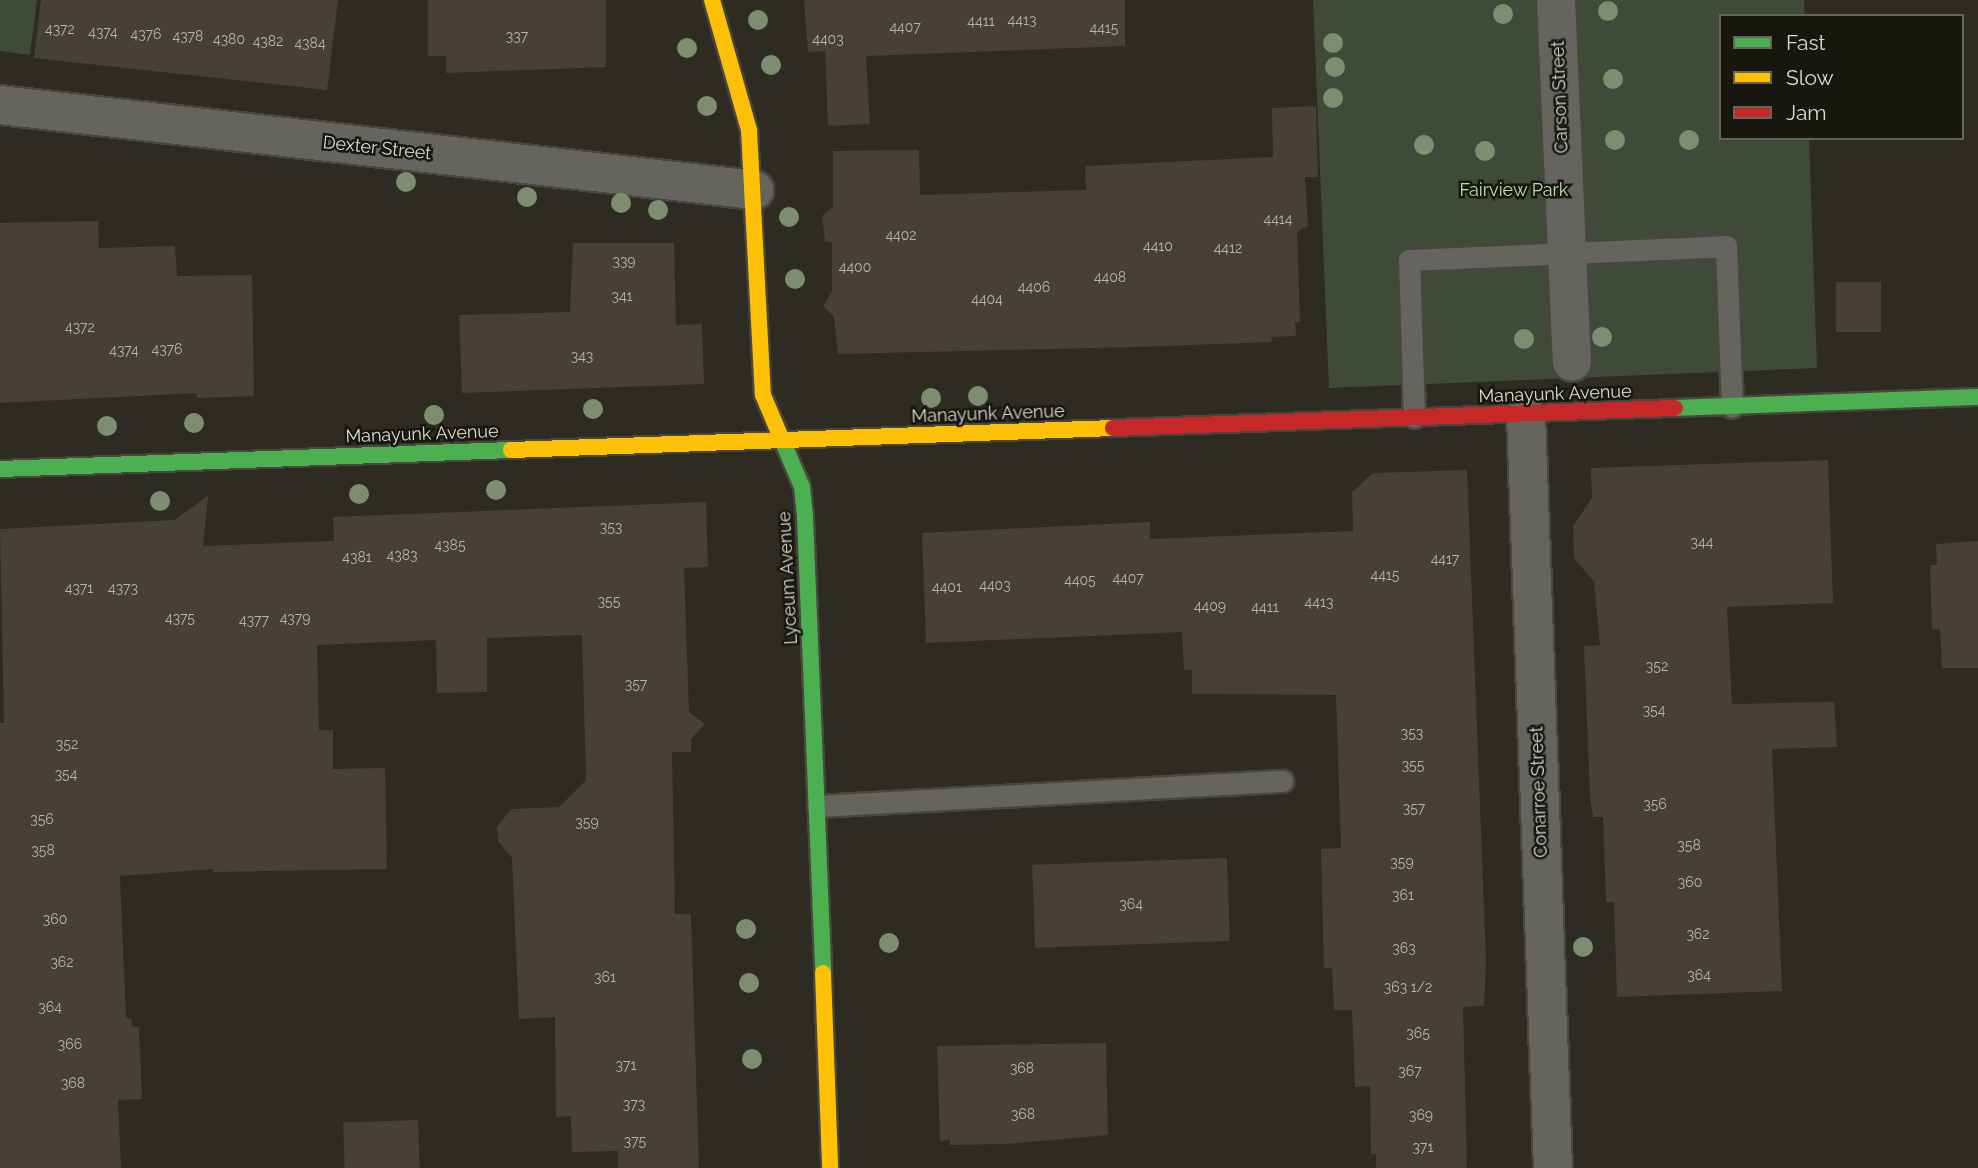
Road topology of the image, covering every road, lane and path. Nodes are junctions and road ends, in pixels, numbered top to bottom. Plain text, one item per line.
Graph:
1 (712, 0) edge
2 (1556, 0) edge
3 (0, 105) edge
4 (754, 191) junction
5 (1567, 253) junction
6 (1572, 362) dead end
7 (1978, 397) edge
8 (1732, 407) junction
9 (1526, 415) junction
10 (1414, 417) junction
11 (780, 441) junction
12 (0, 468) edge
13 (1282, 781) dead end
14 (818, 806) junction
15 (830, 1168) edge
16 (1553, 1168) edge

1 - 4 street, Lyceum Avenue
2 - 5 street, Carson Street
3 - 4 street, Dexter Street
4 - 11 street, Lyceum Avenue
5 - 6 street, Carson Street
5 - 8 lane
5 - 10 lane
7 - 8 street, Manayunk Avenue
8 - 9 street, Manayunk Avenue
9 - 10 street, Manayunk Avenue
9 - 16 street, Conarroe Street
10 - 11 street, Manayunk Avenue
11 - 12 street, Manayunk Avenue
11 - 14 street, Lyceum Avenue
13 - 14 lane
14 - 15 street, Lyceum Avenue

